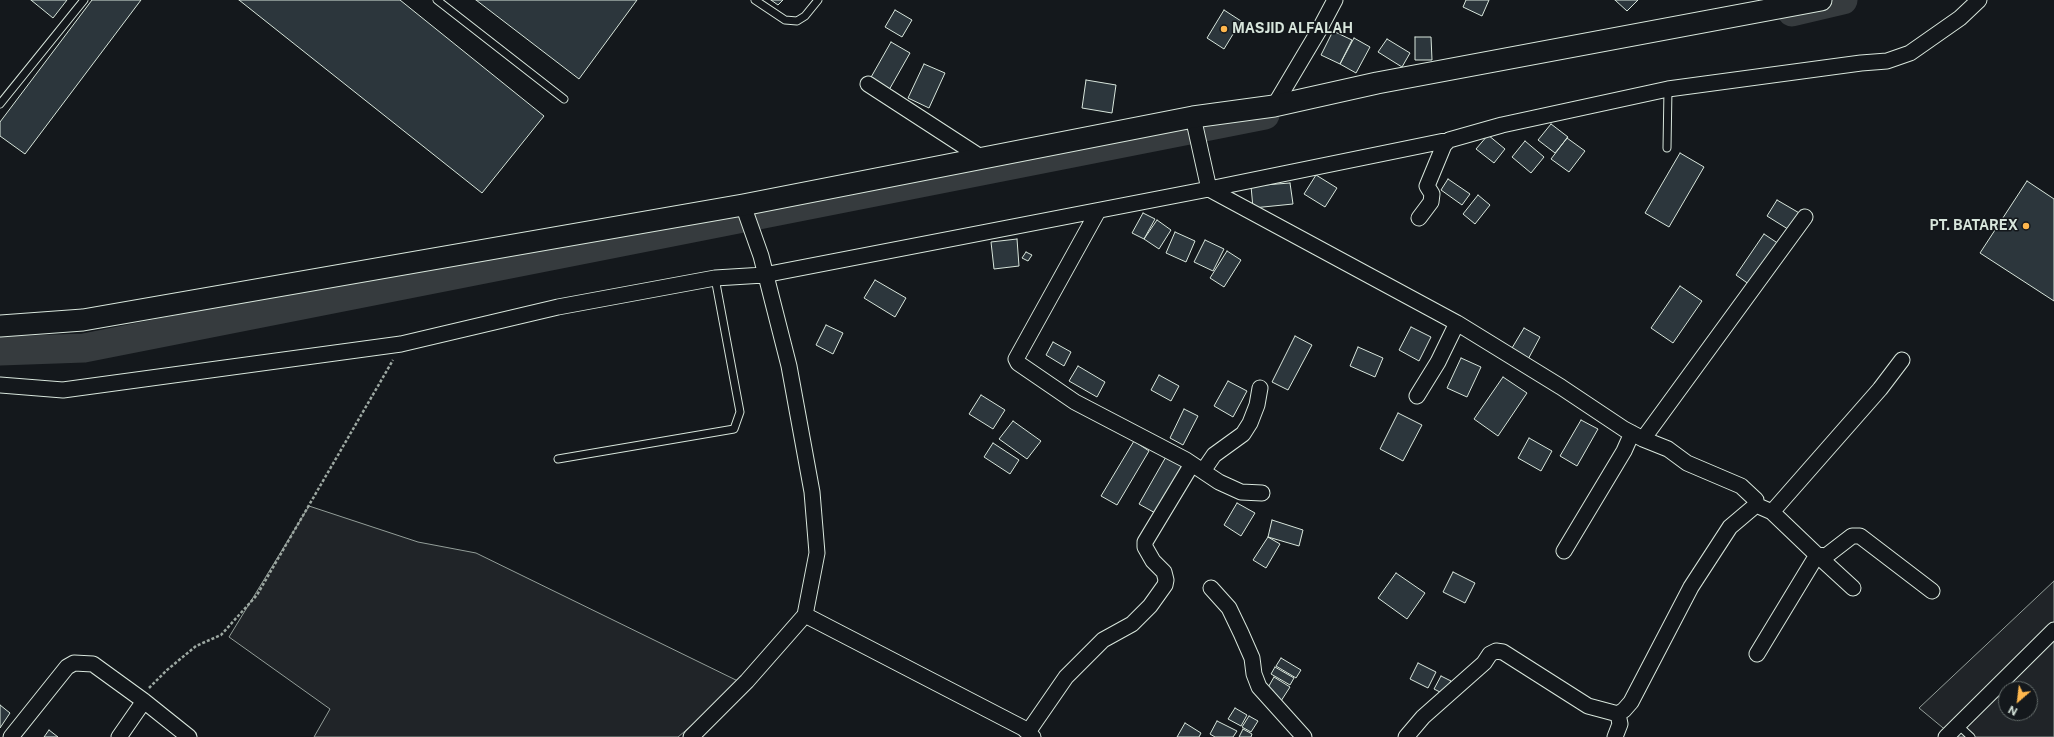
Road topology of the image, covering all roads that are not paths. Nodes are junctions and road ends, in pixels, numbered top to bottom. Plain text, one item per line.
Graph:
1 (84, 0) edge
2 (437, 0) edge
3 (755, 0) edge
4 (818, 0) edge
5 (1335, 0) edge
6 (1821, 0) edge
7 (1979, 0) edge
8 (868, 84) dead end
9 (1668, 89) junction
10 (564, 99) dead end
11 (0, 104) edge
12 (1274, 106) junction
13 (1194, 122) junction
14 (1449, 140) junction
15 (1667, 148) dead end
16 (982, 158) junction
17 (1209, 189) junction
18 (743, 208) junction
19 (1098, 211) junction
20 (1805, 217) dead end
21 (1420, 218) dead end
22 (764, 275) junction
23 (715, 278) junction
24 (1457, 323) junction
25 (0, 326) edge
26 (1902, 360) dead end
27 (0, 385) edge
28 (1260, 388) dead end
29 (1417, 396) dead end
30 (1637, 436) junction
31 (558, 459) dead end
32 (1198, 467) junction
33 (1262, 493) dead end
34 (1756, 505) junction
35 (1772, 512) junction
36 (1564, 551) dead end
37 (1817, 555) junction
38 (1211, 588) dead end
39 (1853, 588) dead end
40 (1932, 591) dead end
41 (813, 620) junction
42 (2054, 630) edge
43 (1757, 654) dead end
44 (144, 702) junction
45 (1618, 714) junction
46 (1958, 725) junction
47 (1030, 734) edge
48 (11, 737) edge
49 (119, 737) edge
50 (189, 737) edge
51 (691, 737) edge
52 (1304, 737) edge
53 (1406, 737) edge
54 (1615, 737) edge
55 (1946, 737) edge
56 (1971, 737) edge

1 - 11 lane
2 - 10 lane
3 - 4 lane
5 - 12 street
6 - 12 street
7 - 9 street
8 - 16 street
9 - 14 street
9 - 15 lane
12 - 13 street
13 - 16 street
13 - 17 street
14 - 17 street
14 - 21 street
16 - 18 street
17 - 19 street
17 - 24 street
18 - 22 street
18 - 25 street
19 - 22 street
19 - 32 street
20 - 30 street
22 - 23 street
22 - 41 street
23 - 27 street
23 - 31 lane
24 - 29 street
24 - 30 street
26 - 35 street
28 - 32 street
30 - 34 street
30 - 36 street
32 - 33 street
32 - 47 street
34 - 35 street
34 - 45 street
35 - 37 street
37 - 39 street
37 - 40 street
37 - 43 street
38 - 52 street
41 - 47 street
41 - 51 street
42 - 46 street
44 - 48 street
44 - 49 street
44 - 50 street
45 - 53 street
45 - 54 street
46 - 55 street
46 - 56 lane

